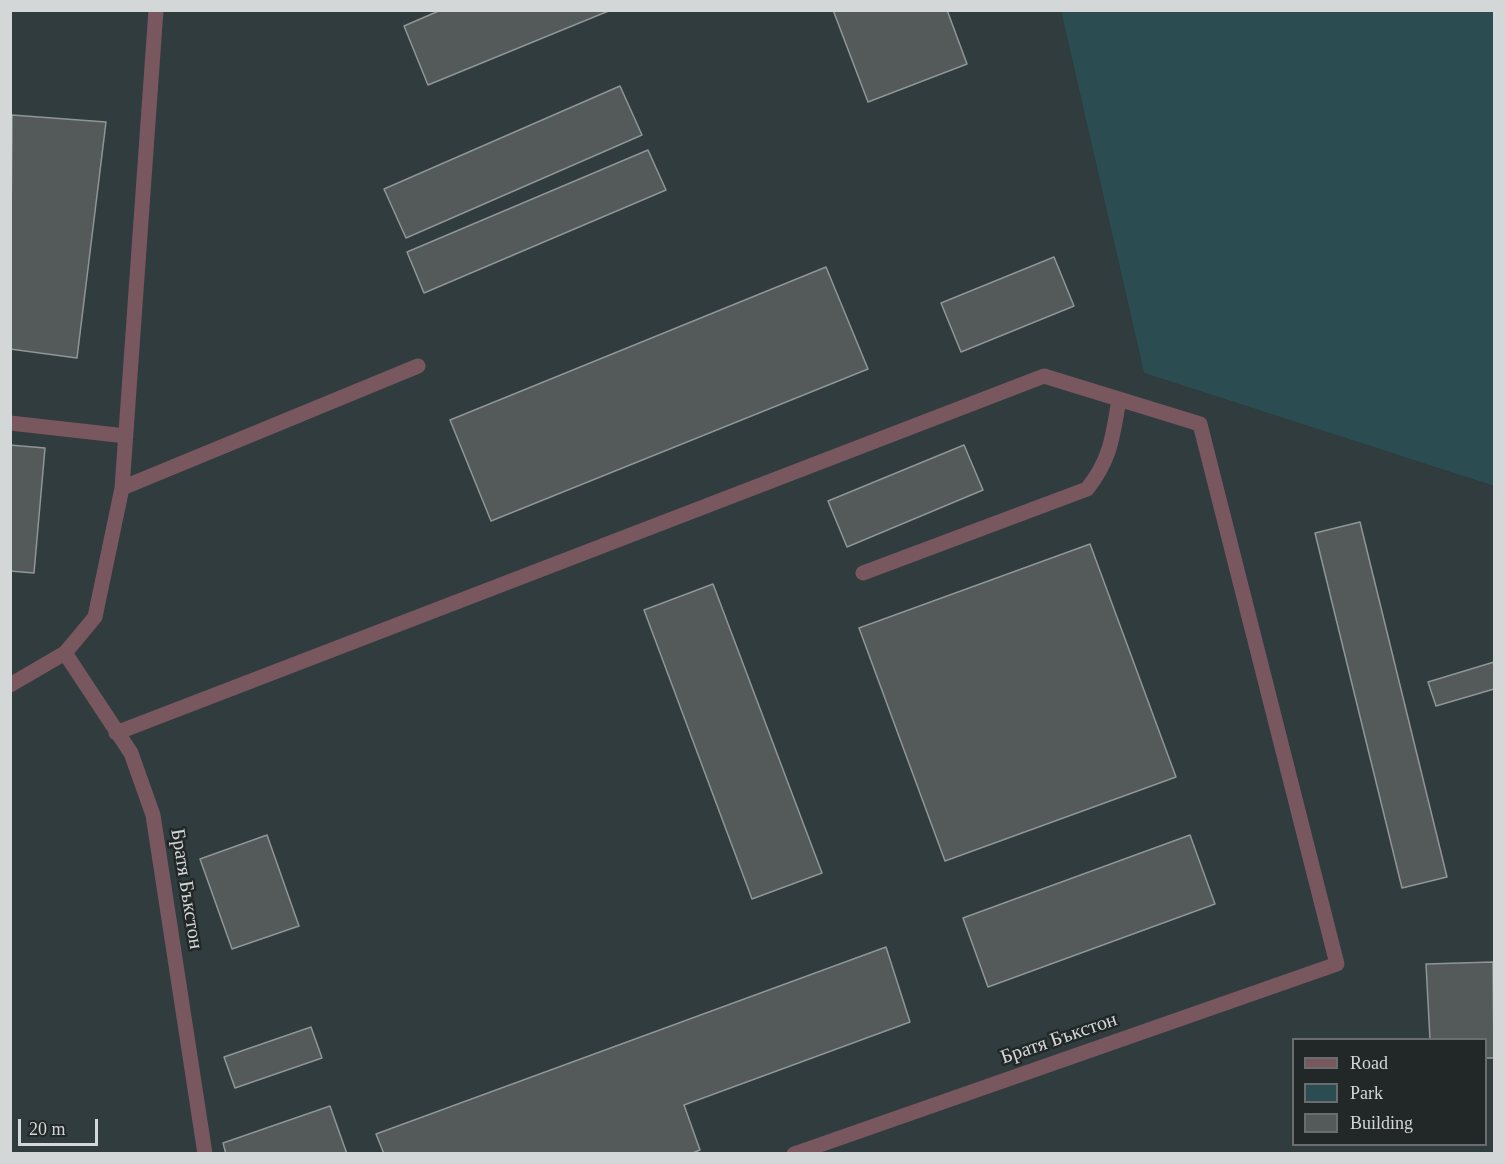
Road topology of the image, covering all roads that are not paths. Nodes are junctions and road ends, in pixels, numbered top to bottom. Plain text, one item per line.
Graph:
1 (156, 10) edge
2 (418, 366) dead end
3 (1119, 399) junction
4 (10, 423) edge
5 (126, 436) junction
6 (122, 488) junction
7 (863, 573) dead end
8 (65, 653) junction
9 (10, 685) edge
10 (116, 734) junction
11 (205, 1154) edge
12 (794, 1154) edge

1 - 5 street
2 - 6 street
3 - 7 street
3 - 10 street
3 - 12 street, Братя Бъкстон
4 - 5 street
5 - 6 street
6 - 8 street
8 - 9 street
8 - 10 street, Братя Бъкстон
10 - 11 street, Братя Бъкстон

